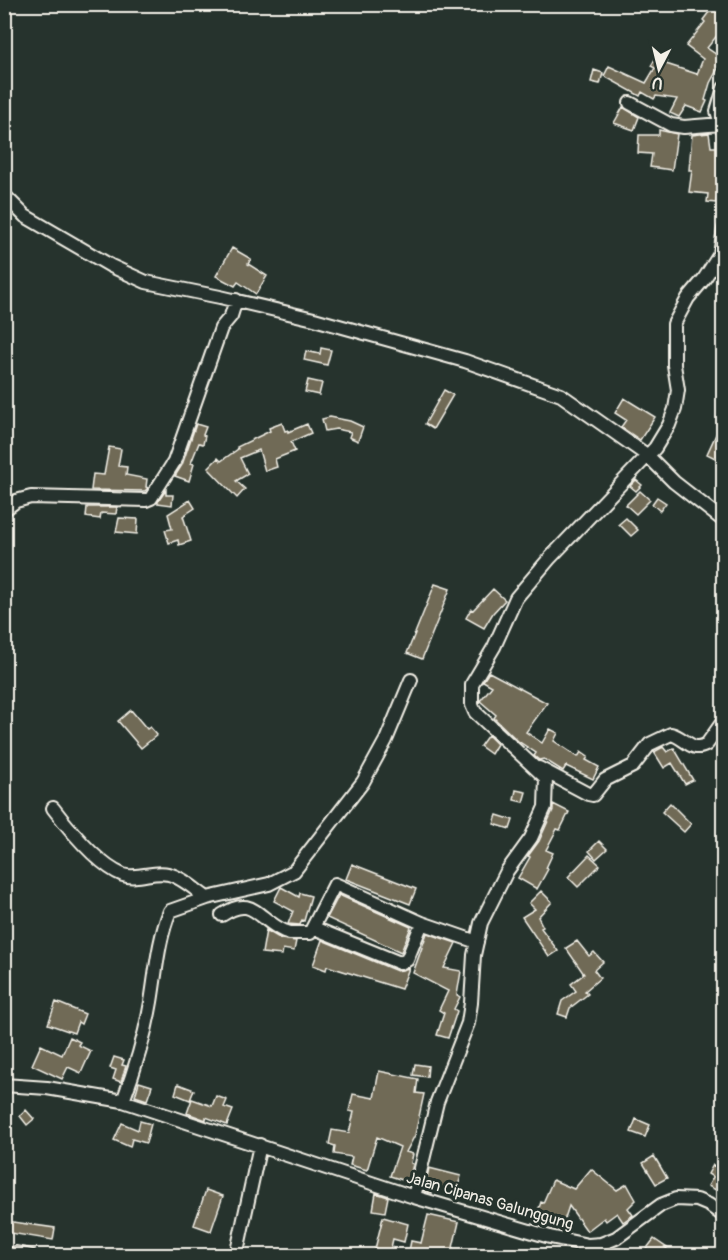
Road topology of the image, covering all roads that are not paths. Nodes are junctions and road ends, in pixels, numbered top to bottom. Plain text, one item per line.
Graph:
1 (723, 88) edge
2 (630, 103) dead end
3 (722, 128) edge
4 (4, 195) edge
5 (723, 229) edge
6 (234, 308) junction
7 (648, 456) junction
8 (4, 510) edge
9 (723, 520) edge
10 (411, 680) dead end
11 (723, 720) edge
12 (530, 763) junction
13 (53, 808) dead end
14 (207, 898) junction
15 (222, 915) dead end
16 (422, 923) junction
17 (314, 928) junction
18 (477, 942) junction
19 (4, 1085) edge
20 (123, 1101) junction
21 (260, 1145) junction
22 (414, 1197) junction
23 (723, 1216) edge
24 (590, 1250) edge
25 (12, 1254) edge
26 (31, 1256) edge
27 (236, 1256) edge

1 - 3 street
2 - 3 street
4 - 6 street
5 - 7 street
6 - 7 street
6 - 8 street
7 - 9 street
7 - 12 street
10 - 14 street
11 - 12 street
12 - 18 street
13 - 14 street
14 - 20 street
15 - 17 street
16 - 17 street
16 - 17 street
16 - 18 street
18 - 22 street
19 - 20 street, Jalan Cipanas Galunggung
20 - 21 street, Jalan Cipanas Galunggung
21 - 22 street, Jalan Cipanas Galunggung
21 - 27 street
22 - 24 street, Jalan Cipanas Galunggung
23 - 24 street, Jalan Cipanas Galunggung
25 - 26 street

